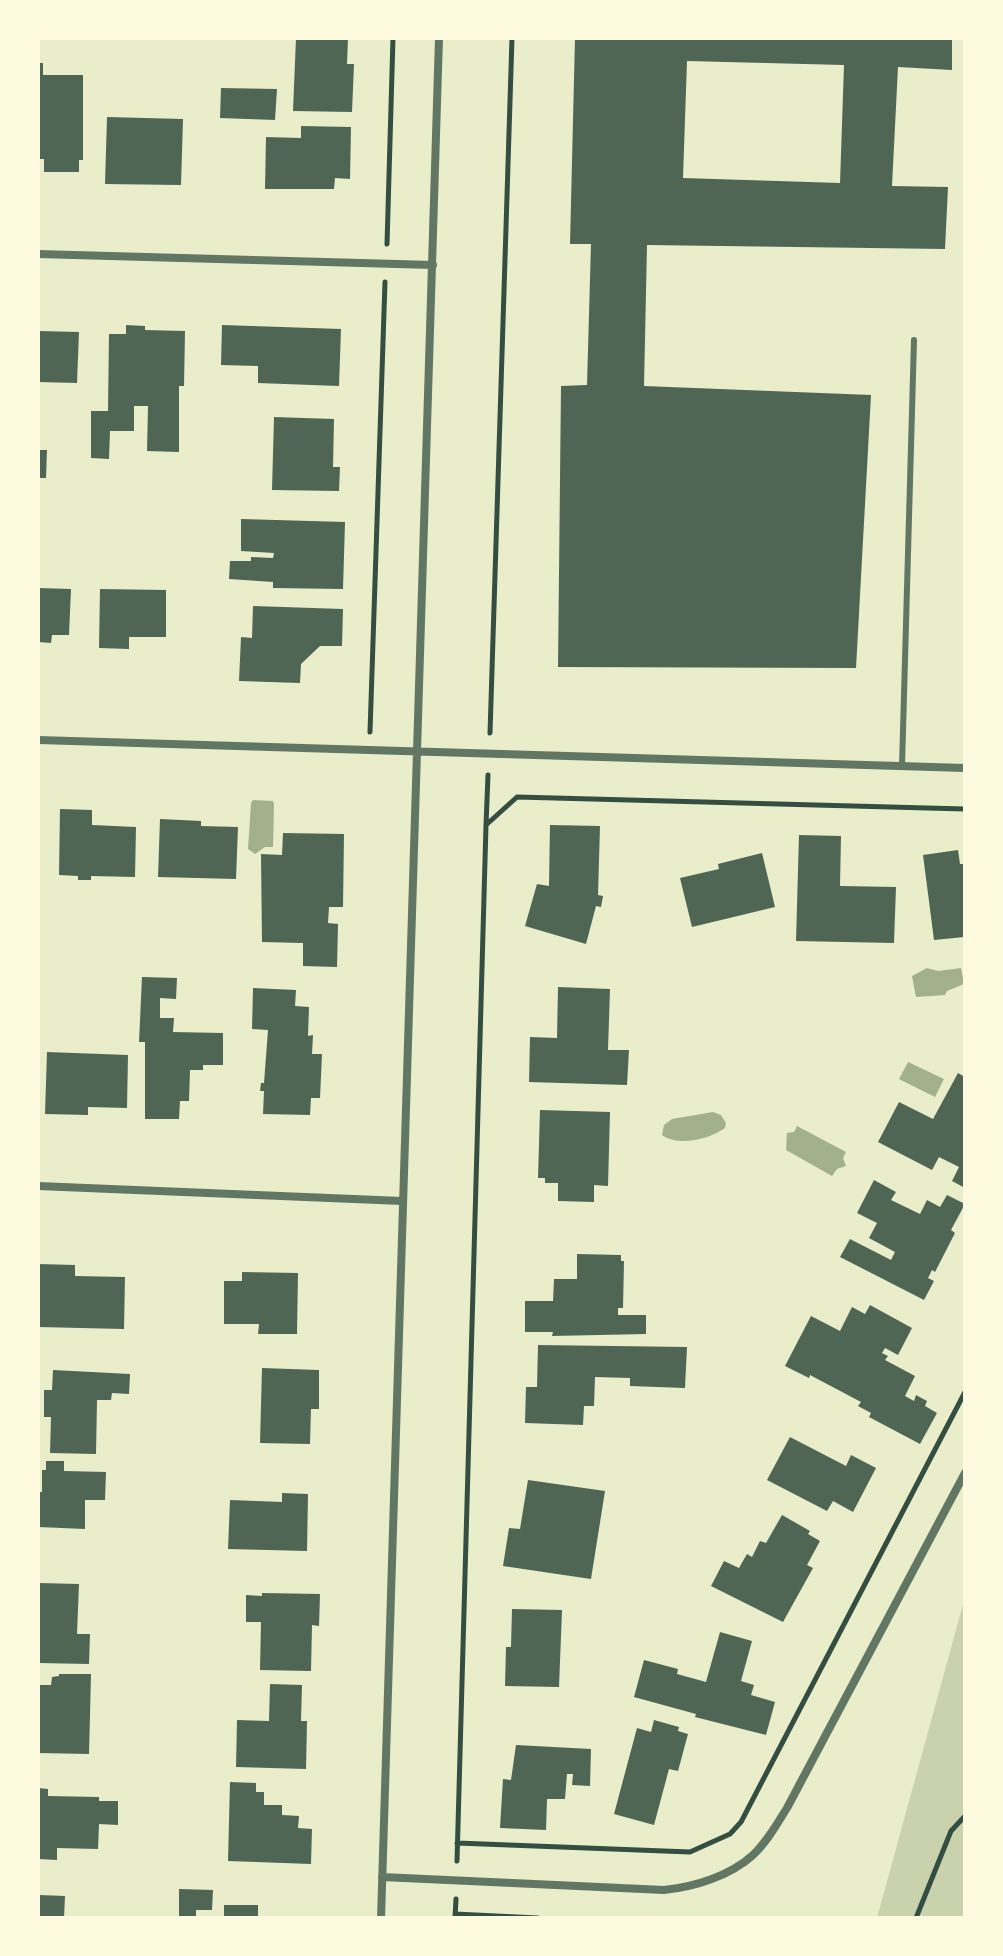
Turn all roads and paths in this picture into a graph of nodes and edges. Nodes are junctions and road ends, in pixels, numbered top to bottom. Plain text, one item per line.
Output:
1 (393, 38) edge
2 (439, 38) edge
3 (512, 38) edge
4 (38, 254) edge
5 (386, 264) junction
6 (433, 265) junction
7 (914, 340) dead end
8 (38, 740) edge
9 (370, 749) junction
10 (417, 750) junction
11 (489, 753) junction
12 (902, 766) junction
13 (965, 768) edge
14 (965, 809) edge
15 (486, 825) junction
16 (38, 1186) edge
17 (402, 1201) junction
18 (965, 1392) edge
19 (965, 1473) edge
20 (965, 1816) edge
21 (457, 1843) junction
22 (382, 1877) junction
23 (456, 1880) junction
24 (455, 1916) edge
25 (482, 1917) edge
26 (381, 1918) edge
27 (538, 1918) edge
28 (916, 1918) edge

1 - 5 path
2 - 6 street
3 - 11 path
4 - 5 street
5 - 6 street
5 - 9 path
6 - 10 street
7 - 12 lane
8 - 9 street
9 - 10 street
10 - 11 street
10 - 17 street
11 - 12 street
11 - 15 path
12 - 13 street
14 - 15 path
15 - 21 path
16 - 17 street
17 - 22 street
18 - 21 path
19 - 23 street
20 - 28 path
21 - 23 path
22 - 23 street
22 - 26 street
23 - 24 path
24 - 25 path
25 - 27 path

